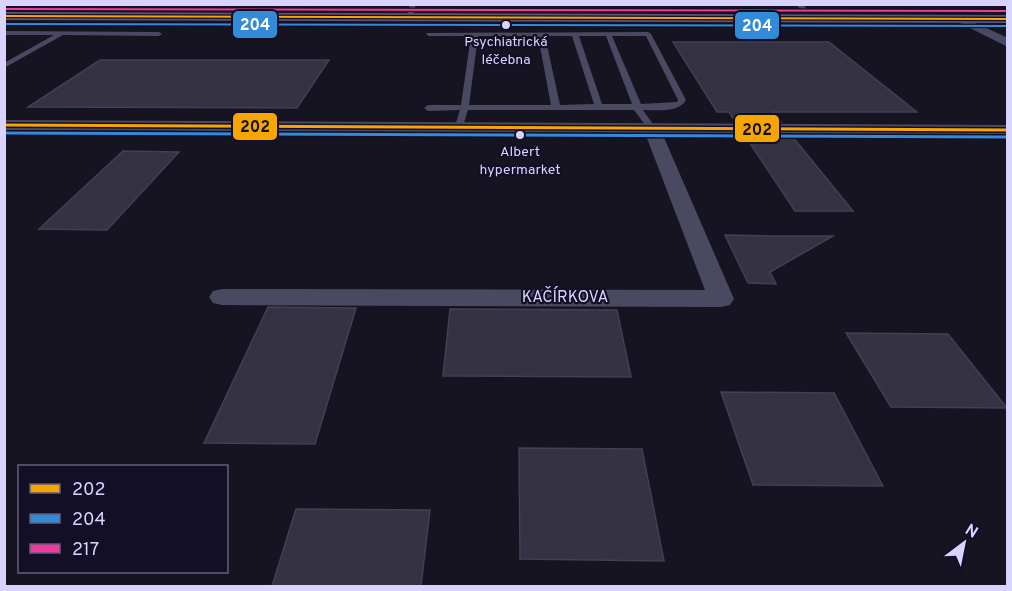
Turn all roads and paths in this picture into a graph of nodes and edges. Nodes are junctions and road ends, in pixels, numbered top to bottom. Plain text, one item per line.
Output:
1 (798, 4) edge
2 (804, 9) dead end
3 (411, 11) edge
4 (4, 16) edge
5 (960, 18) junction
6 (1008, 19) edge
7 (4, 33) edge
8 (63, 33) junction
9 (159, 34) dead end
10 (428, 34) dead end
11 (475, 34) junction
12 (541, 34) junction
13 (575, 34) junction
14 (608, 34) junction
15 (1005, 40) edge
16 (4, 66) edge
17 (599, 106) junction
18 (464, 107) junction
19 (556, 107) junction
20 (428, 108) dead end
21 (644, 117) junction
22 (4, 125) edge
23 (459, 126) junction
24 (1008, 130) edge
25 (222, 297) dead end

1 - 2 lane
3 - 4 main road
3 - 5 main road
5 - 6 main road
5 - 15 street
7 - 8 lane
8 - 9 lane
8 - 16 lane
10 - 11 lane
11 - 12 lane
11 - 18 lane
12 - 13 lane
12 - 19 lane
13 - 14 lane
13 - 17 lane
14 - 21 lane
14 - 21 lane
17 - 19 lane
17 - 21 lane
18 - 19 lane
18 - 20 lane
18 - 23 lane
21 - 23 street
21 - 24 street
21 - 25 street, KAČÍRKOVA
22 - 23 street

